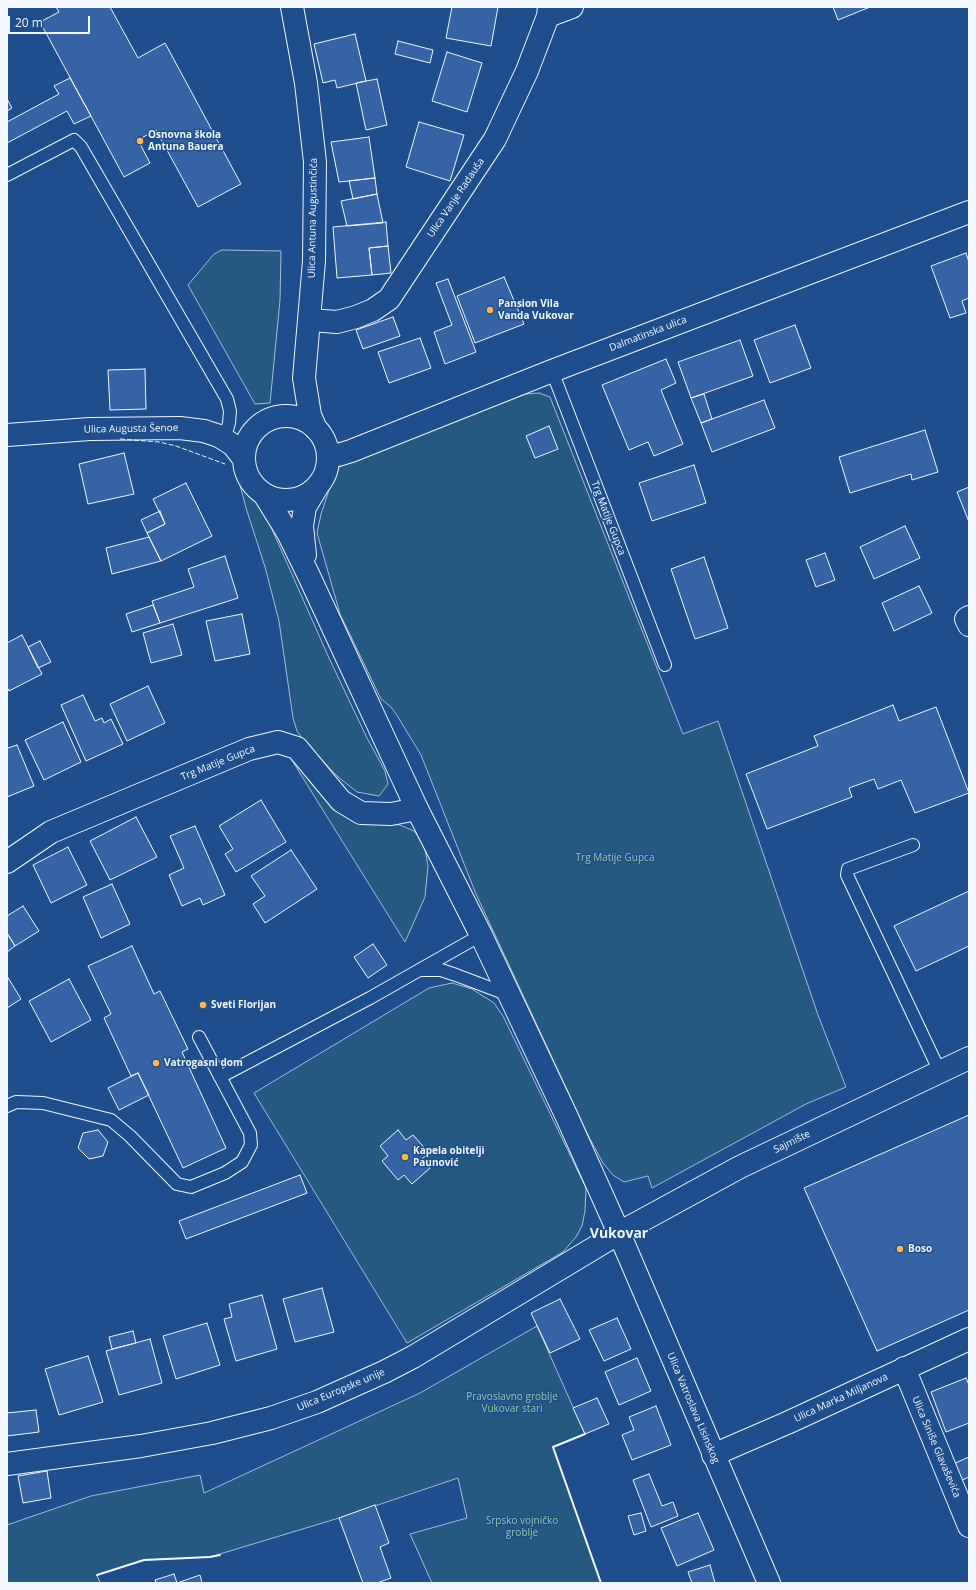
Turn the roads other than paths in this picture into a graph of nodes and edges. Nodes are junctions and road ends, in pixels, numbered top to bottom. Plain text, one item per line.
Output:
1 (292, 7) edge
2 (572, 7) edge
3 (548, 11) edge
4 (7, 175) edge
5 (969, 212) edge
6 (310, 320) junction
7 (552, 371) junction
8 (316, 429) junction
9 (7, 435) edge
10 (224, 440) junction
11 (328, 454) junction
12 (244, 459) junction
13 (317, 487) junction
14 (264, 494) junction
15 (309, 576) junction
16 (969, 617) edge
17 (969, 625) edge
18 (665, 665) dead end
19 (417, 809) junction
20 (913, 845) dead end
21 (7, 862) edge
22 (481, 935) junction
23 (421, 970) junction
24 (509, 996) junction
25 (199, 1037) dead end
26 (969, 1058) edge
27 (940, 1072) junction
28 (220, 1077) junction
29 (7, 1106) edge
30 (619, 1233) junction
31 (969, 1340) edge
32 (904, 1368) junction
33 (713, 1455) junction
34 (7, 1464) edge
35 (969, 1526) edge
36 (769, 1583) edge

1 - 6 main road, Ulica Antuna Augustinčića
2 - 3 main road, Ulica Vanje Radauša
3 - 6 main road, Ulica Vanje Radauša
4 - 10 lane
5 - 7 main road, Dalmatinska ulica
6 - 8 main road, Ulica Antuna Augustinčića
7 - 11 main road, Dalmatinska ulica
7 - 18 lane, Trg Matije Gupca
8 - 11 main road
8 - 12 main road
9 - 10 main road, Ulica Augusta Šenoe
10 - 12 main road, Ulica Augusta Šenoe
11 - 13 main road
12 - 14 main road
13 - 14 main road
13 - 15 main road
14 - 15 main road
15 - 19 main road
16 - 17 main road
19 - 21 main road, Trg Matije Gupca
19 - 22 main road
20 - 27 lane
22 - 23 lane
22 - 24 main road
23 - 24 lane
23 - 28 lane
24 - 30 main road
25 - 28 lane
26 - 27 main road, Sajmište
27 - 30 main road, Sajmište
28 - 29 lane
30 - 33 main road, Ulica Vatroslava Lisinskog
30 - 34 main road, Ulica Europske unije
31 - 32 main road, Ulica Marka Miljanova
32 - 33 main road, Ulica Marka Miljanova
32 - 35 main road, Ulica Siniše Glavaševića
33 - 36 main road, Ulica Vatroslava Lisinskog

